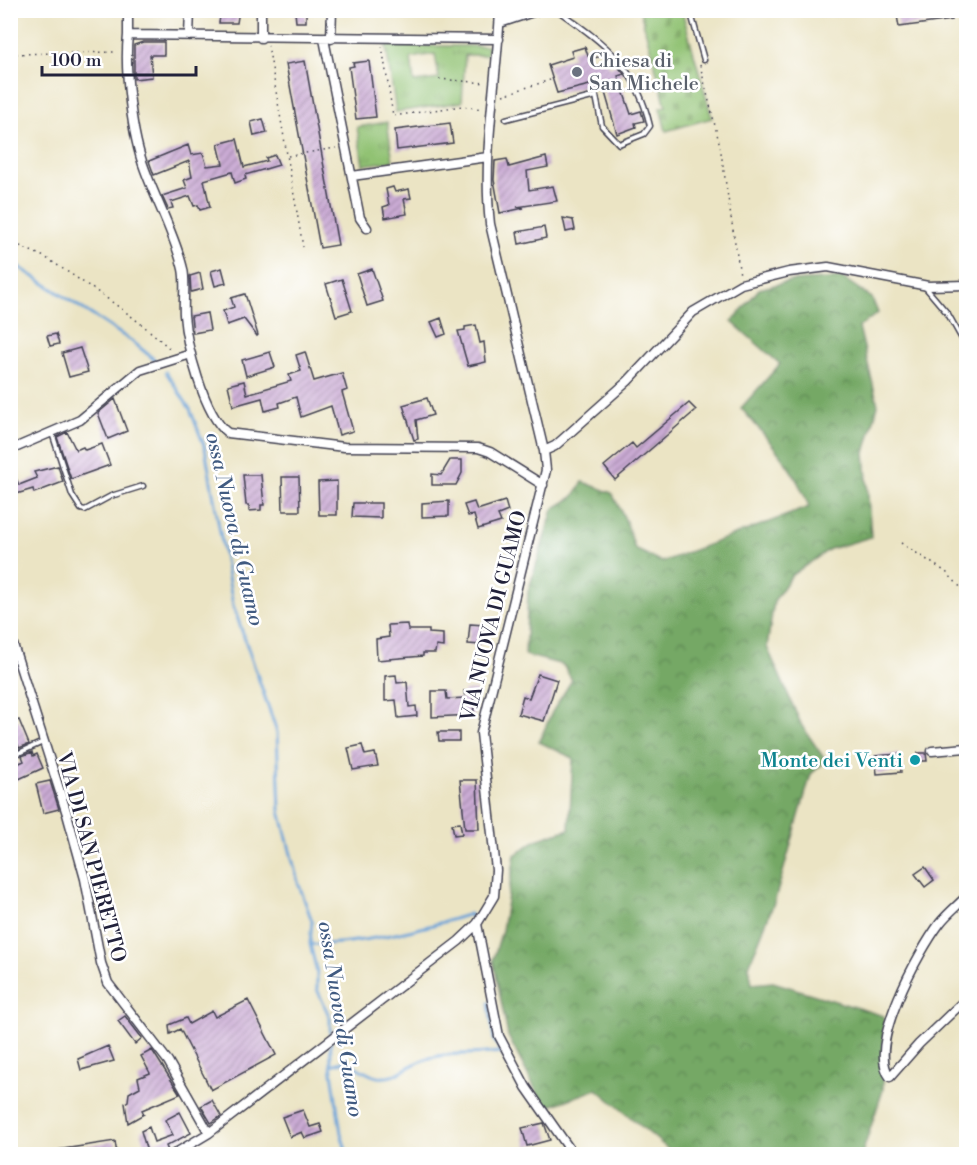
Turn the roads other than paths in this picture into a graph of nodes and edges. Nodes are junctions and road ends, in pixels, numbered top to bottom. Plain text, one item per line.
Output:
1 (128, 10) edge
2 (190, 10) edge
3 (261, 10) edge
4 (332, 10) edge
5 (500, 10) edge
6 (538, 10) edge
7 (557, 10) edge
8 (690, 10) edge
9 (500, 23) junction
10 (128, 35) junction
11 (189, 36) junction
12 (264, 38) junction
13 (328, 39) junction
14 (499, 39) junction
15 (705, 60) road end
16 (506, 119) dead end
17 (488, 157) junction
18 (352, 176) junction
19 (367, 228) dead end
20 (924, 285) junction
21 (966, 285) edge
22 (966, 346) edge
23 (192, 354) junction
24 (52, 432) junction
25 (10, 450) edge
26 (544, 451) junction
27 (543, 485) junction
28 (143, 486) dead end
29 (10, 635) edge
30 (14, 659) edge
31 (44, 742) junction
32 (966, 748) edge
33 (932, 751) dead end
34 (10, 757) edge
35 (966, 897) edge
36 (477, 924) junction
37 (966, 999) edge
38 (209, 1133) junction
39 (174, 1155) edge
40 (573, 1155) edge

1 - 10 street
2 - 11 street
3 - 12 street
4 - 13 street
5 - 9 street, VIA NUOVA DI GUAMO
6 - 9 street
7 - 16 lane
8 - 15 lane
9 - 14 street, VIA NUOVA DI GUAMO
10 - 11 street
10 - 23 street
11 - 12 street
12 - 13 street
13 - 14 street
13 - 18 street
14 - 17 street, VIA NUOVA DI GUAMO
17 - 18 street
17 - 26 street, VIA NUOVA DI GUAMO
18 - 19 street
20 - 21 street
20 - 22 lane
20 - 26 street
23 - 24 street
23 - 27 street
24 - 25 street
24 - 28 lane
26 - 27 street, VIA NUOVA DI GUAMO
27 - 36 street, VIA NUOVA DI GUAMO
29 - 30 street, VIA DI SAN PIERETTO
30 - 31 street, VIA DI SAN PIERETTO
31 - 34 lane
31 - 38 street, VIA DI SAN PIERETTO
32 - 33 street
35 - 37 street
36 - 38 street, VIA NUOVA DI GUAMO
36 - 40 street
38 - 39 street, VIA NUOVA DI GUAMO

